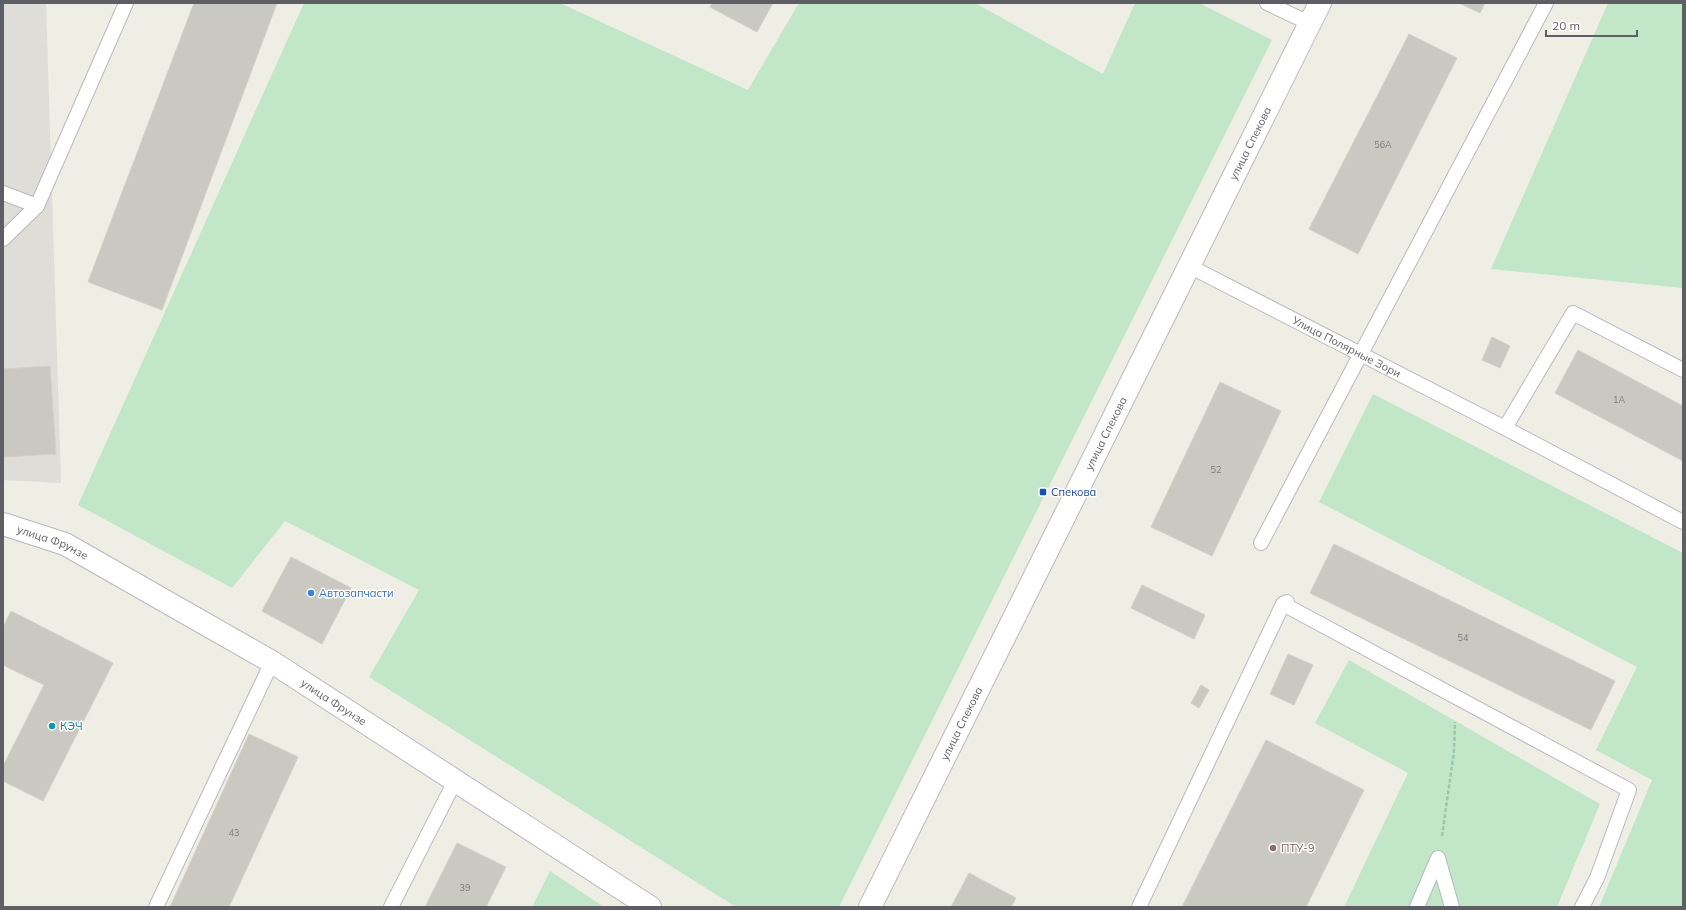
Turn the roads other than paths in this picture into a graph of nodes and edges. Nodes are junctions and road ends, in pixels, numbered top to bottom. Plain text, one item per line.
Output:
1 (126, 3) edge
2 (1267, 3) edge
3 (1320, 3) edge
4 (1546, 3) edge
5 (1310, 24) junction
6 (3, 193) edge
7 (37, 206) junction
8 (3, 239) edge
9 (1189, 266) junction
10 (1360, 353) junction
11 (1683, 370) edge
12 (1505, 428) junction
13 (1683, 522) edge
14 (3, 524) edge
15 (1261, 543) dead end
16 (272, 662) junction
17 (455, 781) junction
18 (156, 907) edge
19 (391, 907) edge
20 (650, 907) edge
21 (870, 907) edge
22 (1139, 907) edge
23 (1417, 907) edge
24 (1452, 907) edge
25 (1582, 907) edge

1 - 7 lane
2 - 5 lane
3 - 5 main road, улица Спекова
4 - 10 lane
5 - 9 main road, улица Спекова
6 - 7 lane
7 - 8 lane
9 - 10 lane, Улица Полярные Зори
9 - 21 main road, улица Спекова
10 - 12 lane, Улица Полярные Зори
10 - 15 lane
11 - 12 lane
12 - 13 lane, Улица Полярные Зори
14 - 16 main road, улица Фрунзе
16 - 17 main road, улица Фрунзе
16 - 18 lane
17 - 19 lane
17 - 20 main road, улица Фрунзе
22 - 25 lane
23 - 24 lane

